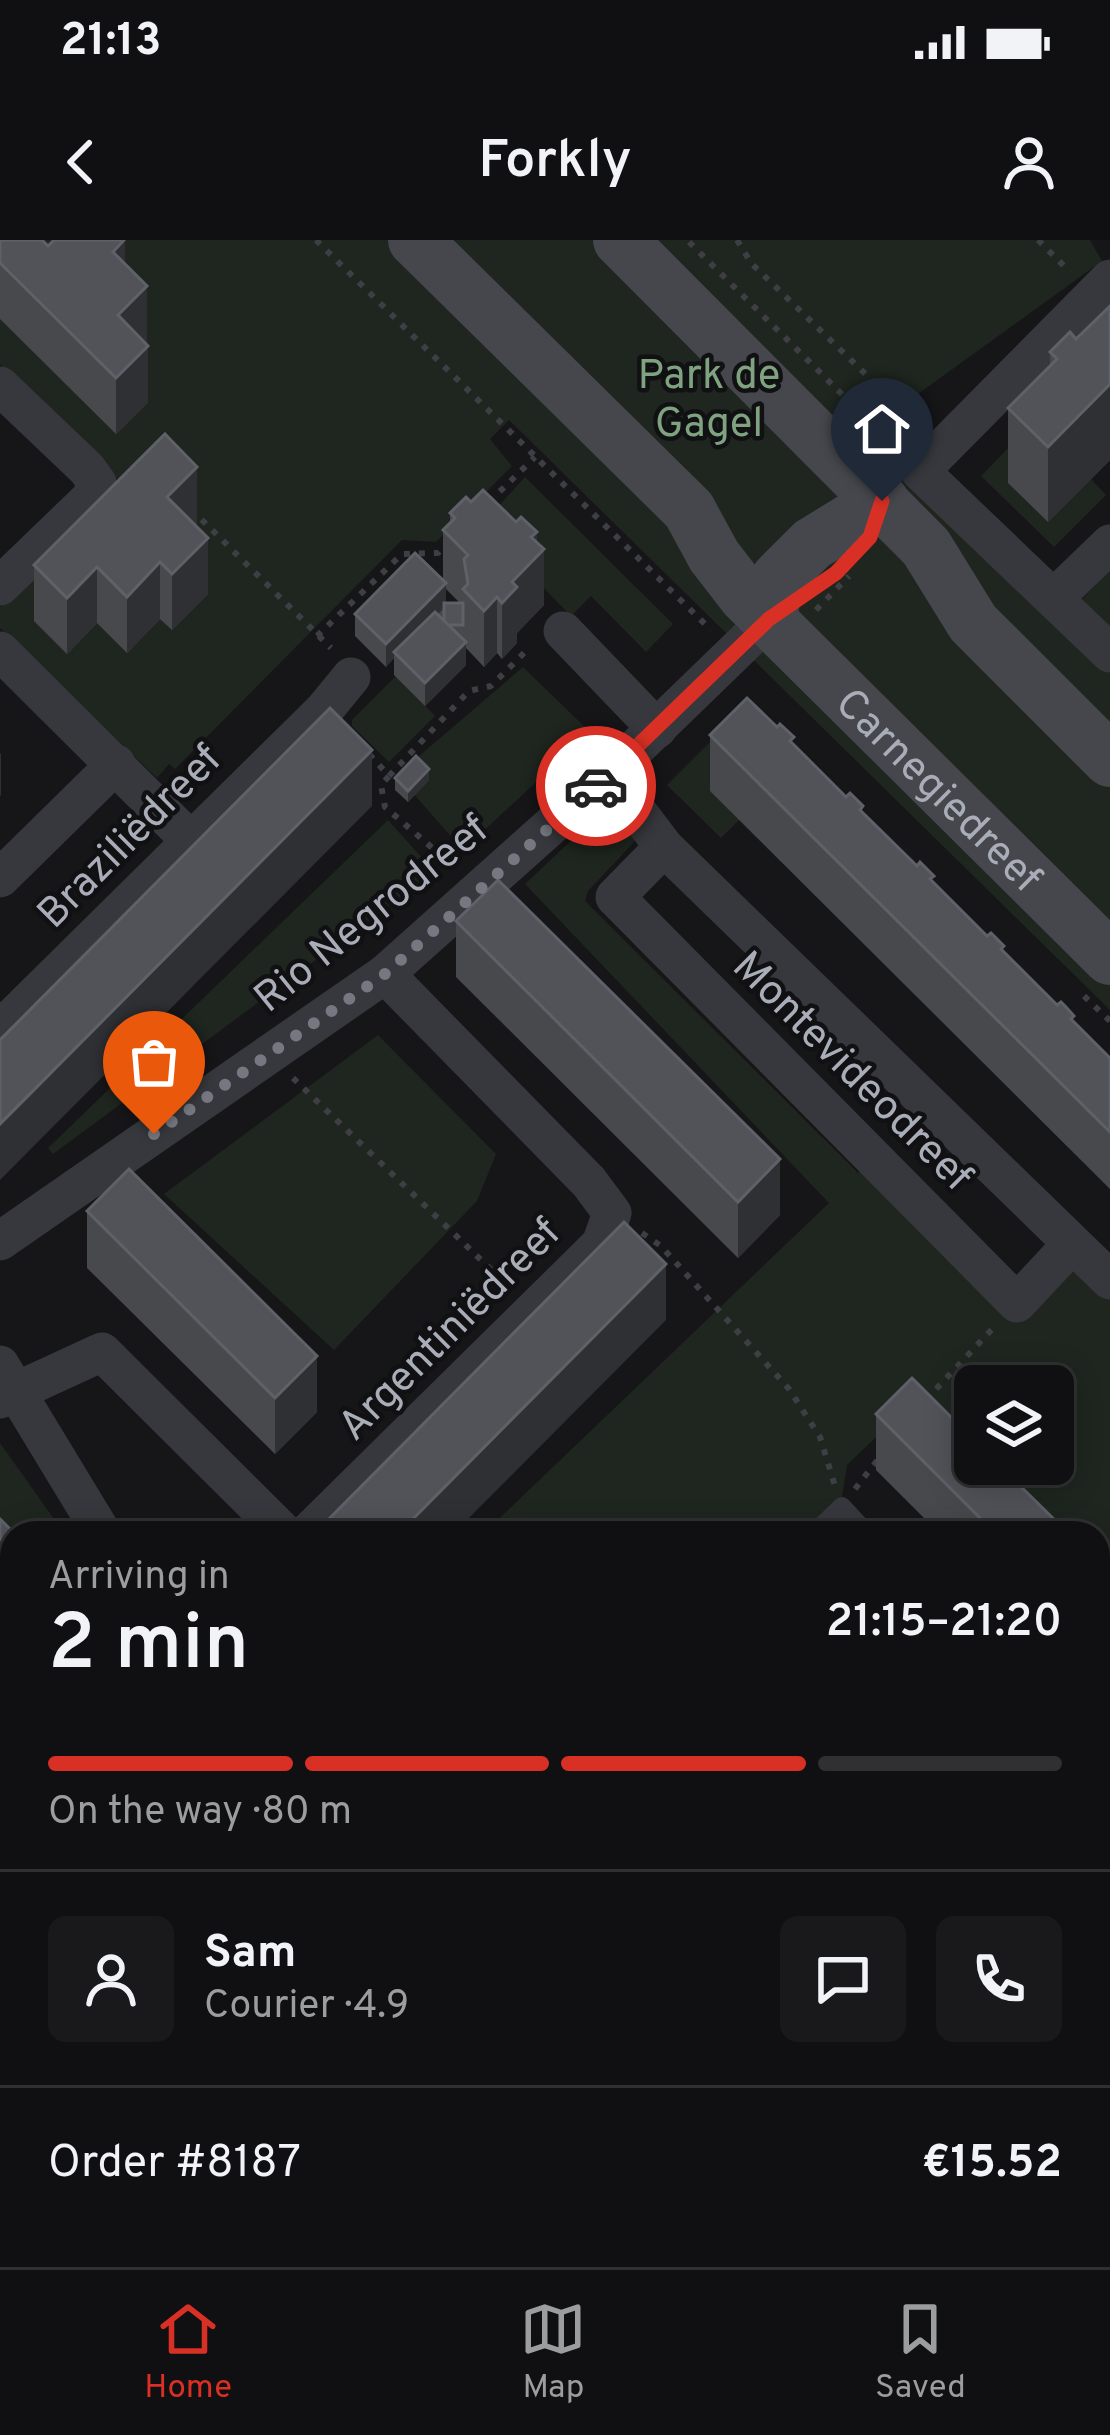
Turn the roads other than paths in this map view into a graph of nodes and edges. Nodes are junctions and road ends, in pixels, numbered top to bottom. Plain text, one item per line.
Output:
1 (415, 240) edge
2 (620, 240) edge
3 (1110, 279) edge
4 (0, 386) edge
5 (916, 473) junction
6 (1110, 544) edge
7 (0, 586) edge
8 (1054, 598) junction
9 (778, 628) junction
10 (563, 631) road end
11 (0, 651) edge
12 (1110, 653) edge
13 (351, 677) road end
14 (657, 729) junction
15 (1110, 760) edge
16 (116, 764) junction
17 (609, 774) junction
18 (190, 840) junction
19 (664, 847) junction
20 (0, 878) edge
21 (1110, 958) edge
22 (385, 974) junction
23 (0, 1030) edge
24 (0, 1241) edge
25 (1072, 1244) junction
26 (1110, 1280) edge
27 (5, 1384) edge
28 (94, 1521) edge
29 (272, 1521) edge
30 (320, 1521) edge
31 (826, 1521) edge
32 (856, 1521) edge

1 - 9 street, Carnegiedreef
2 - 5 street
3 - 5 street
4 - 7 street
5 - 8 street
5 - 9 street
5 - 15 street
6 - 8 street
8 - 12 street
9 - 14 street, Rio Negrodreef
9 - 21 street, Carnegiedreef
10 - 14 street
11 - 16 street
13 - 18 street, Braziliëdreef
14 - 17 street, Rio Negrodreef
16 - 18 street
16 - 20 street
17 - 19 street, Montevideodreef
17 - 22 street, Rio Negrodreef
18 - 23 street, Braziliëdreef
19 - 25 street, Montevideodreef
19 - 25 street, Montevideodreef
22 - 24 street, Rio Negrodreef
22 - 30 street, Argentiniëdreef
25 - 26 street, Montevideodreef
27 - 28 street
27 - 29 street
31 - 32 lane

